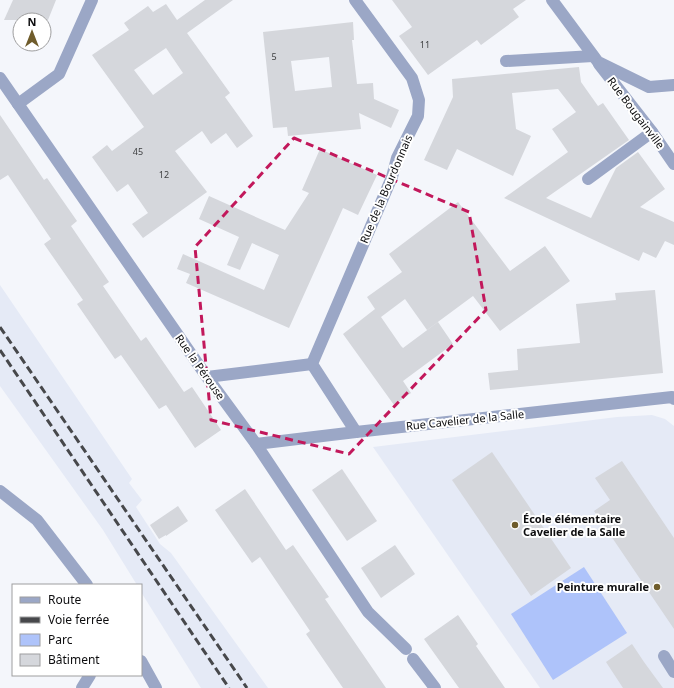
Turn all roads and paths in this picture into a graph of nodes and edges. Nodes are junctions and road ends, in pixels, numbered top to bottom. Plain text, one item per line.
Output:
1 (92, 0) edge
2 (355, 0) edge
3 (552, 0) edge
4 (595, 59) junction
5 (506, 61) dead end
6 (0, 78) edge
7 (674, 85) edge
8 (18, 104) junction
9 (652, 132) junction
10 (674, 164) edge
11 (588, 179) dead end
12 (312, 364) junction
13 (207, 377) junction
14 (673, 396) edge
15 (356, 432) junction
16 (256, 444) junction
17 (0, 491) edge
18 (86, 584) edge
19 (664, 656) dead end
20 (142, 663) edge
21 (674, 672) edge
22 (89, 676) edge
23 (82, 688) edge
24 (156, 688) edge
25 (435, 688) edge

1 - 8 street
2 - 12 street, Rue de la Bourdonnais
3 - 4 street, Rue Bougainville
4 - 5 street
4 - 7 street
4 - 9 street, Rue Bougainville
6 - 8 street, Rue la Pérouse
8 - 13 street, Rue la Pérouse
9 - 10 street, Rue Bougainville
9 - 11 street
12 - 13 street
12 - 15 street
13 - 16 street, Rue la Pérouse
14 - 15 street, Rue Cavelier de la Salle
15 - 16 street, Rue Cavelier de la Salle
16 - 25 street, Rue la Pérouse
17 - 18 street
19 - 21 street
20 - 24 street
22 - 23 street

